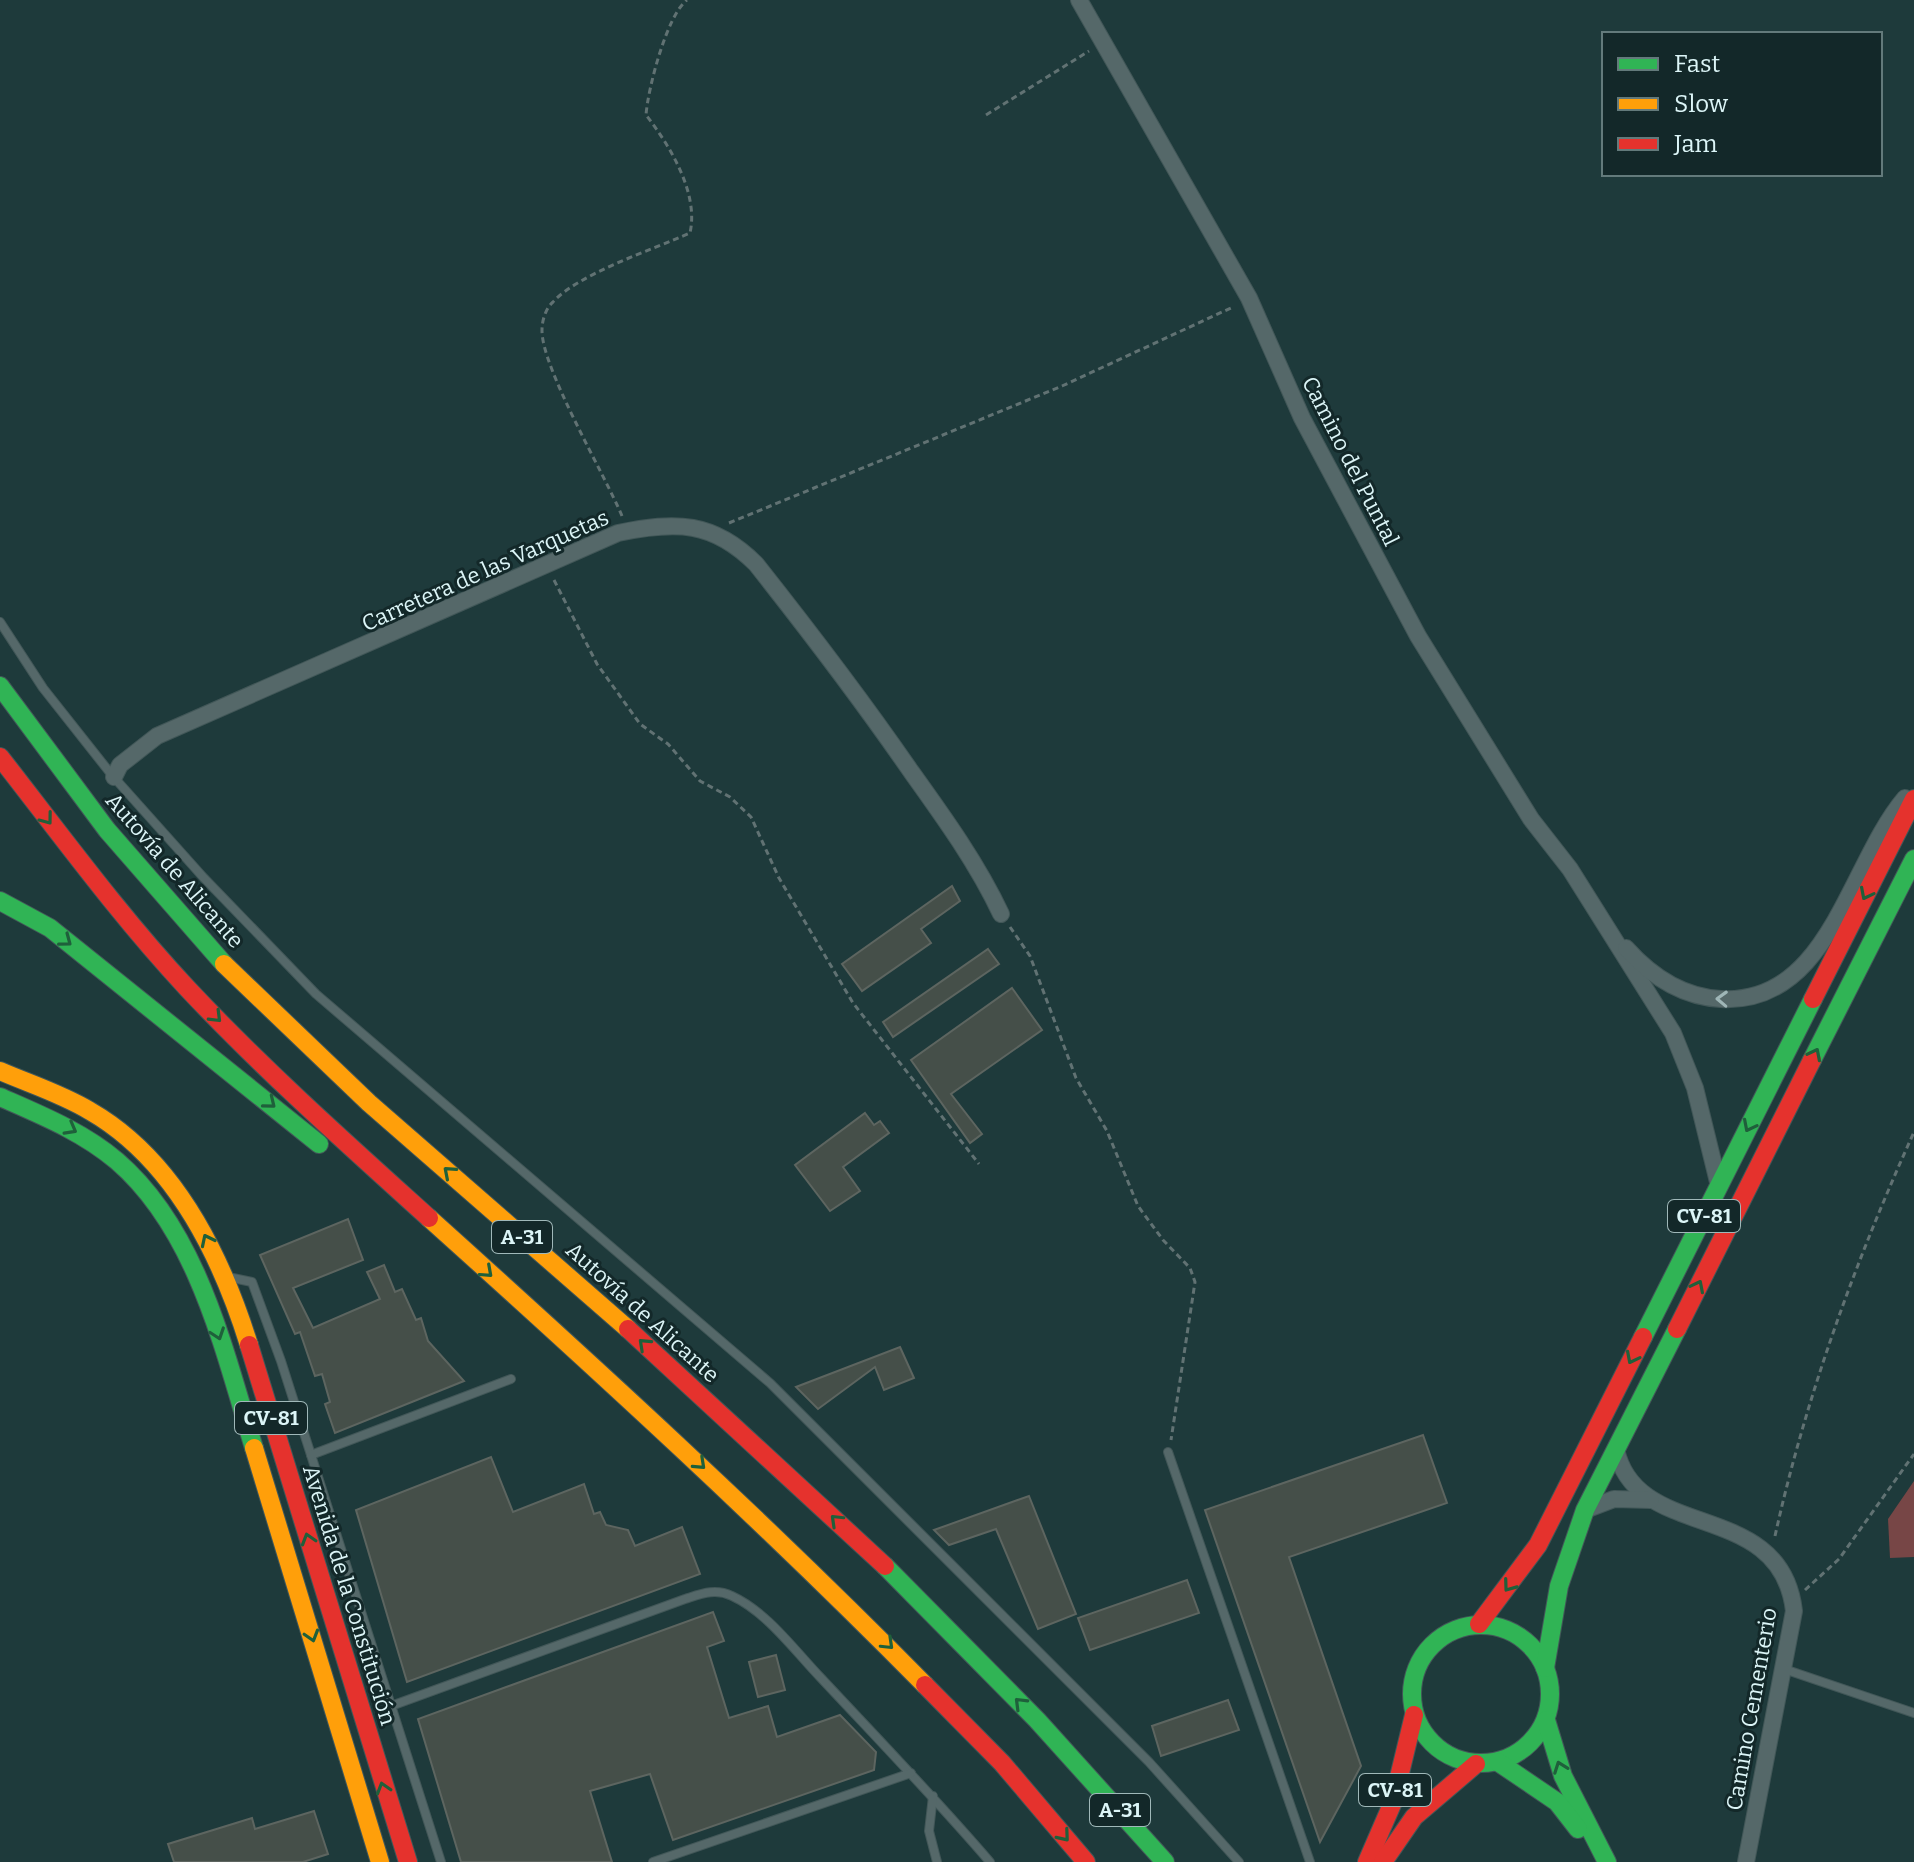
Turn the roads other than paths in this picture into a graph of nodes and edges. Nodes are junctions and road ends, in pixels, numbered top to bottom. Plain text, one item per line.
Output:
1 (1079, 0) edge
2 (0, 622) edge
3 (0, 686) edge
4 (0, 757) edge
5 (114, 777) junction
6 (1914, 788) edge
7 (1914, 799) edge
8 (1914, 859) edge
9 (0, 901) edge
10 (1001, 914) road end
11 (1607, 928) junction
12 (0, 1071) edge
13 (0, 1097) edge
14 (1719, 1186) junction
15 (408, 1201) junction
16 (223, 1276) junction
17 (511, 1379) dead end
18 (1616, 1449) junction
19 (1168, 1452) road end
20 (311, 1455) junction
21 (1653, 1501) junction
22 (1585, 1510) junction
23 (1479, 1624) junction
24 (1545, 1668) junction
25 (1783, 1669) junction
26 (391, 1706) junction
27 (1914, 1713) edge
28 (1414, 1715) junction
29 (1546, 1720) junction
30 (1498, 1762) junction
31 (1476, 1764) junction
32 (911, 1773) junction
33 (933, 1796) junction
34 (380, 1862) edge
35 (408, 1862) edge
36 (441, 1862) edge
37 (653, 1862) edge
38 (937, 1862) edge
39 (990, 1862) edge
40 (1086, 1862) edge
41 (1165, 1862) edge
42 (1239, 1862) edge
43 (1310, 1862) edge
44 (1367, 1862) edge
45 (1383, 1862) edge
46 (1606, 1862) edge
47 (1746, 1862) edge

1 - 11 street, Camino del Puntal
2 - 5 lane
41 -> 3 main road, Autovía de Alicante / A-31
4 -> 15 main road, A-31
5 - 10 street, Carretera de las Varquetas
5 - 42 lane
6 -> 11 street, Camino del Puntal
7 -> 14 main road, CV-81
18 -> 8 main road, CV-81
9 -> 15 main road
11 - 14 street, Camino del Puntal
16 -> 12 main road, Avenida de la Constitución / CV-81
13 -> 34 main road, CV-81
14 -> 23 main road, CV-81
15 -> 40 main road, A-31
16 - 20 lane
35 -> 16 main road, Avenida de la Constitución / CV-81
17 - 20 lane
18 - 21 street, Camino Cementerio
18 - 22 main road, CV-81
19 - 43 lane
20 - 26 lane
21 - 22 street, Camino Cementerio
21 - 25 street, Camino Cementerio
22 - 24 main road, CV-81
23 - 24 main road
23 - 28 main road, CV-81
24 - 29 main road, CV-81
25 - 27 lane
25 - 47 street, Camino Cementerio
26 - 32 lane
26 - 36 lane
28 - 31 main road, CV-81
28 - 44 main road, CV-81
29 - 30 main road, CV-81
46 -> 29 main road
30 - 31 main road, CV-81
30 - 46 main road
31 - 45 main road, CV-81
32 - 33 lane
32 - 37 lane
33 - 38 lane
33 - 39 lane

